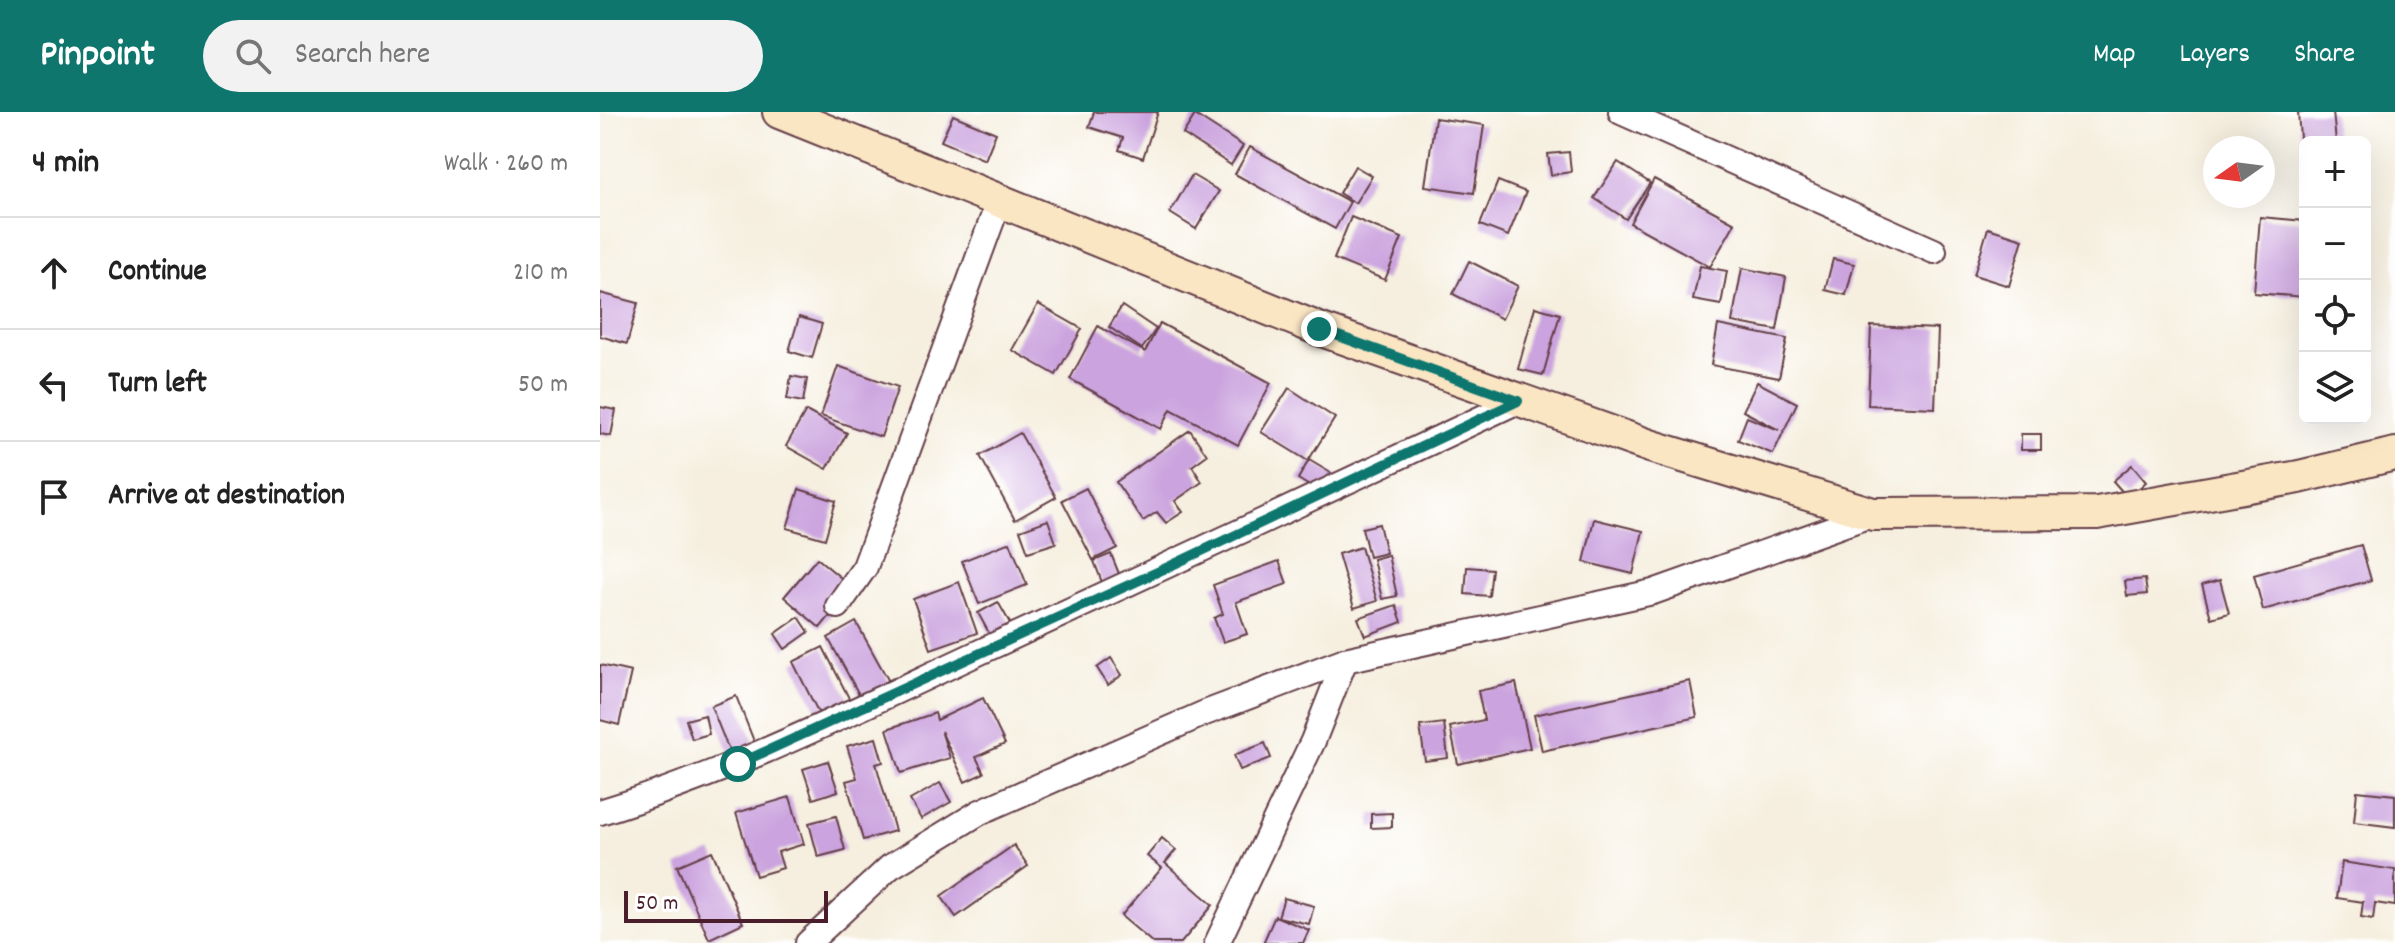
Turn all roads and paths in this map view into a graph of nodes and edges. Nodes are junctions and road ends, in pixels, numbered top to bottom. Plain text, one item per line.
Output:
1 (779, 112) edge
2 (1621, 112) edge
3 (999, 201) junction
4 (1934, 251) dead end
5 (1518, 401) junction
6 (2395, 454) edge
7 (1873, 514) junction
8 (838, 606) dead end
9 (1345, 660) junction
10 (600, 812) edge
11 (808, 943) edge
12 (1217, 943) edge

1 - 3 street
2 - 4 street
3 - 5 street
3 - 8 street
5 - 7 street
5 - 10 street
6 - 7 street
7 - 9 street
9 - 11 street
9 - 12 street

